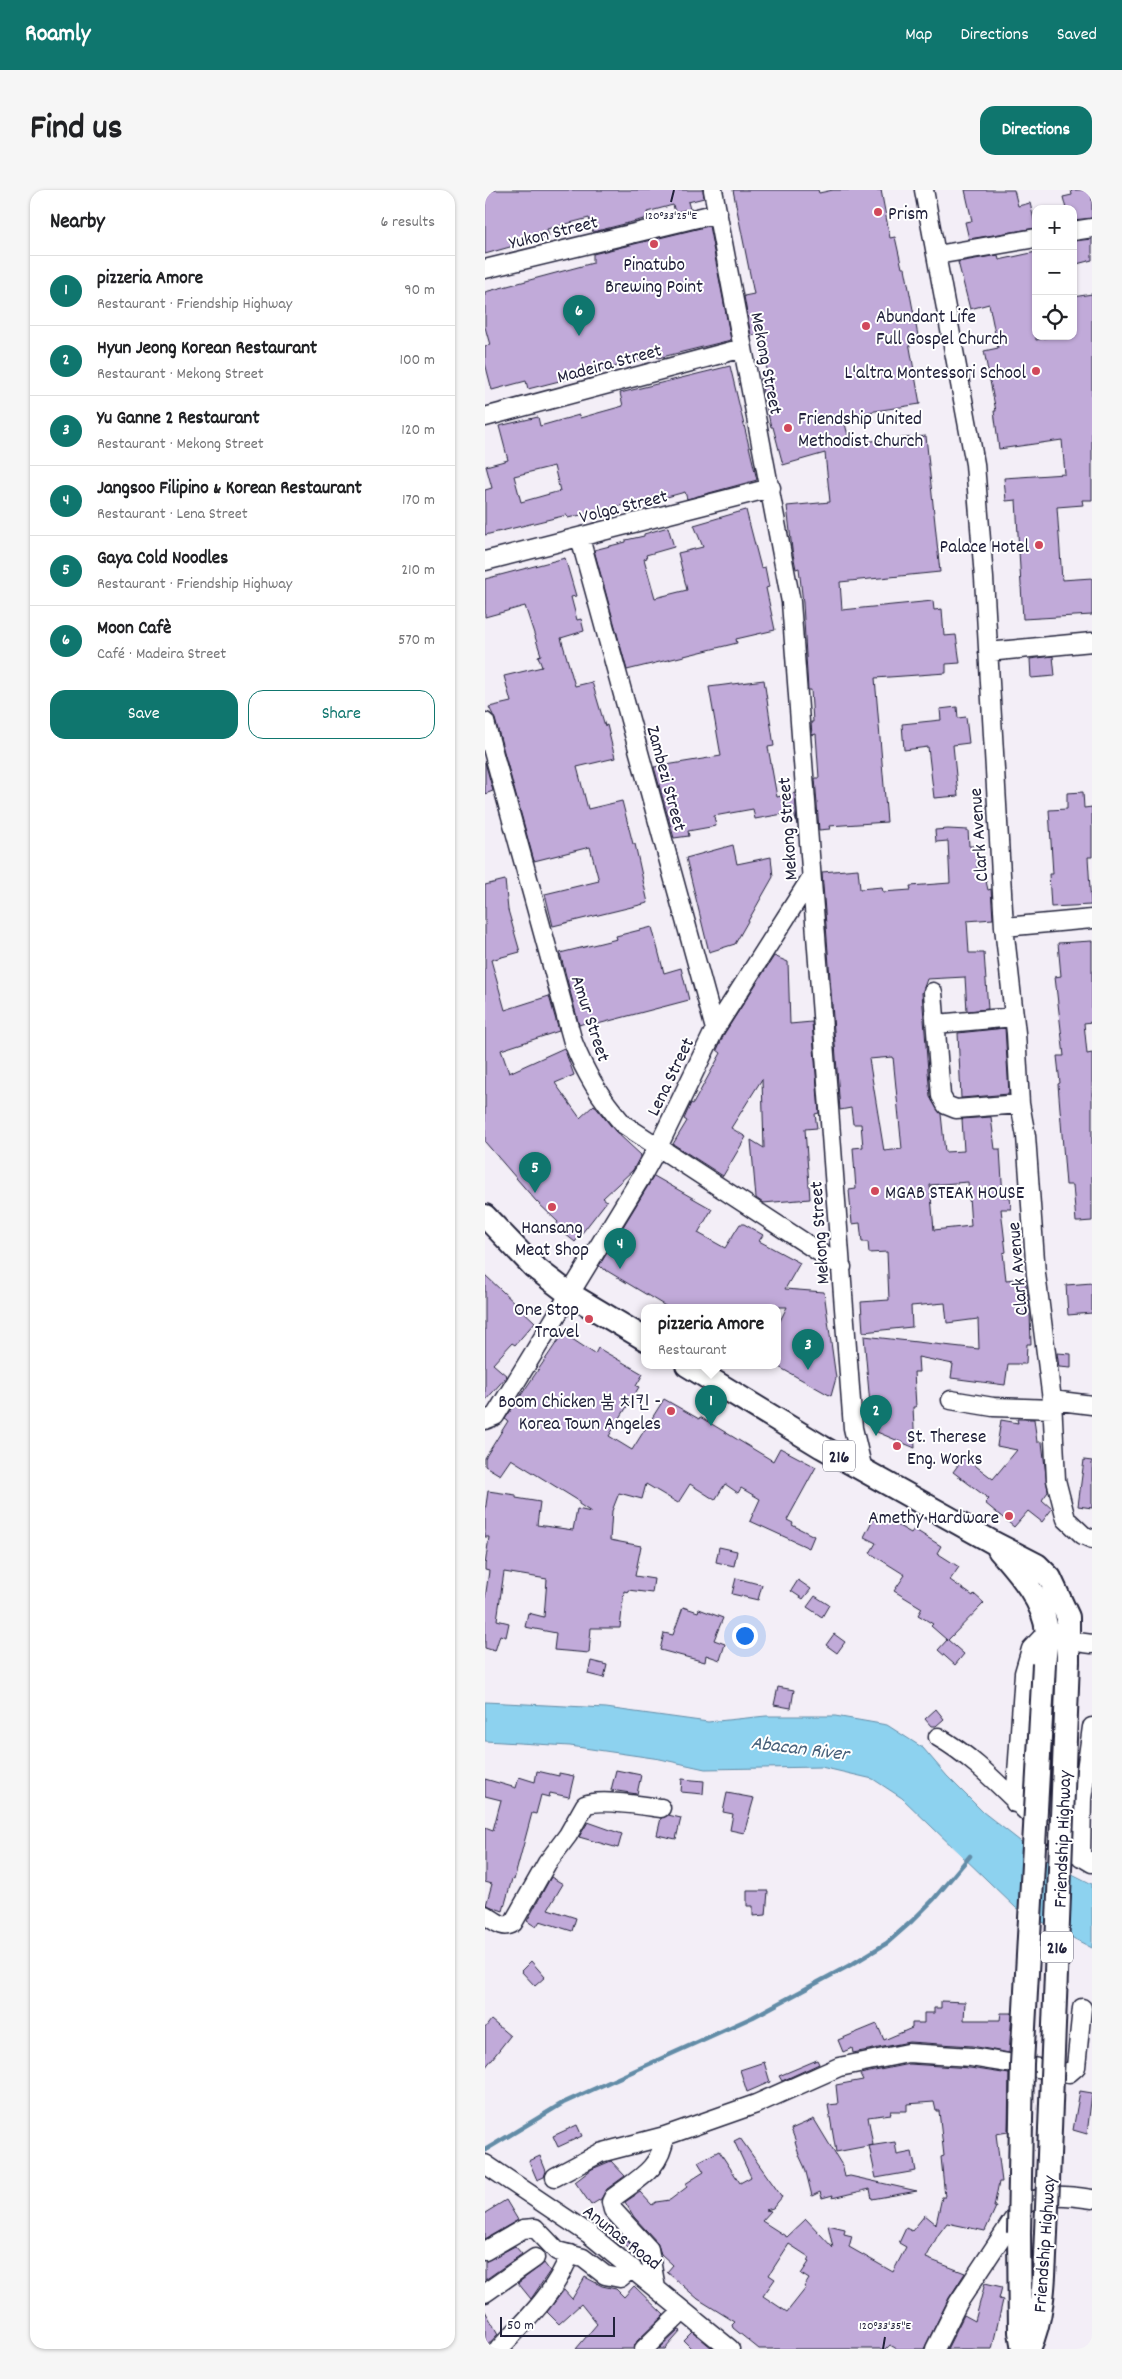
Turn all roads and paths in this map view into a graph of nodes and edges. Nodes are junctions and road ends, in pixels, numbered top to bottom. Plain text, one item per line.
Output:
1 (713, 190) edge
2 (924, 190) edge
3 (718, 213) junction
4 (1092, 228) edge
5 (1077, 230) edge
6 (1032, 239) edge
7 (937, 255) junction
8 (485, 269) edge
9 (743, 348) junction
10 (485, 417) edge
11 (771, 488) junction
12 (580, 538) junction
13 (485, 562) edge
14 (1092, 642) edge
15 (988, 652) junction
16 (485, 722) edge
17 (811, 878) junction
18 (1092, 919) edge
19 (1004, 927) junction
20 (933, 992) dead end
21 (1014, 1017) junction
22 (936, 1024) junction
23 (715, 1029) junction
24 (1020, 1104) junction
25 (659, 1148) junction
26 (485, 1216) edge
27 (842, 1267) junction
28 (569, 1294) junction
29 (641, 1337) edge
30 (694, 1369) edge
31 (951, 1400) dead end
32 (1052, 1405) junction
33 (1092, 1405) edge
34 (485, 1420) edge
35 (863, 1470) junction
36 (1092, 1539) edge
37 (994, 1544) junction
38 (1047, 1632) junction
39 (1092, 1644) edge
40 (1069, 1651) junction
41 (1092, 1727) edge
42 (938, 1737) dead end
43 (1089, 1768) edge
44 (1015, 1803) junction
45 (661, 1808) dead end
46 (1086, 1860) edge
47 (485, 1914) edge
48 (1082, 2008) dead end
49 (665, 2136) junction
50 (485, 2164) edge
51 (555, 2177) dead end
52 (1092, 2199) edge
53 (485, 2251) edge
54 (570, 2254) junction
55 (535, 2258) dead end
56 (632, 2268) junction
57 (656, 2288) junction
58 (485, 2293) edge
59 (683, 2310) junction
60 (499, 2349) edge
61 (644, 2349) edge
62 (730, 2349) edge
63 (935, 2349) edge
64 (1023, 2349) edge
65 (1029, 2349) edge

1 - 3 street, Mekong Street
2 - 7 street, Clark Avenue
3 - 8 street, Yukon Street
3 - 9 street, Mekong Street
4 - 5 street
6 - 7 street
7 - 15 street, Clark Avenue
9 - 10 street, Madeira Street
9 - 11 street, Mekong Street
11 - 12 street, Volga Street
11 - 17 street, Mekong Street
12 - 13 street, Volga Street
12 - 23 street, Zambezi Street
14 - 15 street
15 - 19 street, Clark Avenue
16 - 25 street, Amur Street
17 - 23 street, Lena Street
17 - 27 street, Mekong Street
18 - 19 street
19 - 21 street, Clark Avenue
20 - 22 street
21 - 22 street
21 - 24 street, Clark Avenue
22 - 24 street
23 - 25 street, Lena Street
24 - 32 street, Clark Avenue
25 - 27 street, Amur Street
25 - 28 street, Lena Street
26 - 28 main road
27 - 35 street, Mekong Street
28 - 29 main road
28 - 34 street, Lena Street
30 - 35 main road, Friendship Highway / 216
31 - 32 street
32 - 33 street
32 - 36 street, Clark Avenue
35 - 37 main road, Friendship Highway / 216
37 - 38 main road, Friendship Highway / 216
37 - 40 main road, Friendship Highway / 216
38 - 44 street
38 - 64 main road, Friendship Highway / 216, bridge
39 - 40 street
40 - 65 main road, Friendship Highway / 216, bridge
41 - 43 street
42 - 44 street
43 - 46 street
44 - 46 street
45 - 47 street
48 - 49 street
49 - 51 street
49 - 57 street
50 - 56 street, Anunas Road
52 - 63 street
53 - 54 street
54 - 56 street
54 - 60 street
55 - 58 street
56 - 57 street, Anunas Road
57 - 59 street, Anunas Road
59 - 61 street
59 - 62 street, Anunas Road

